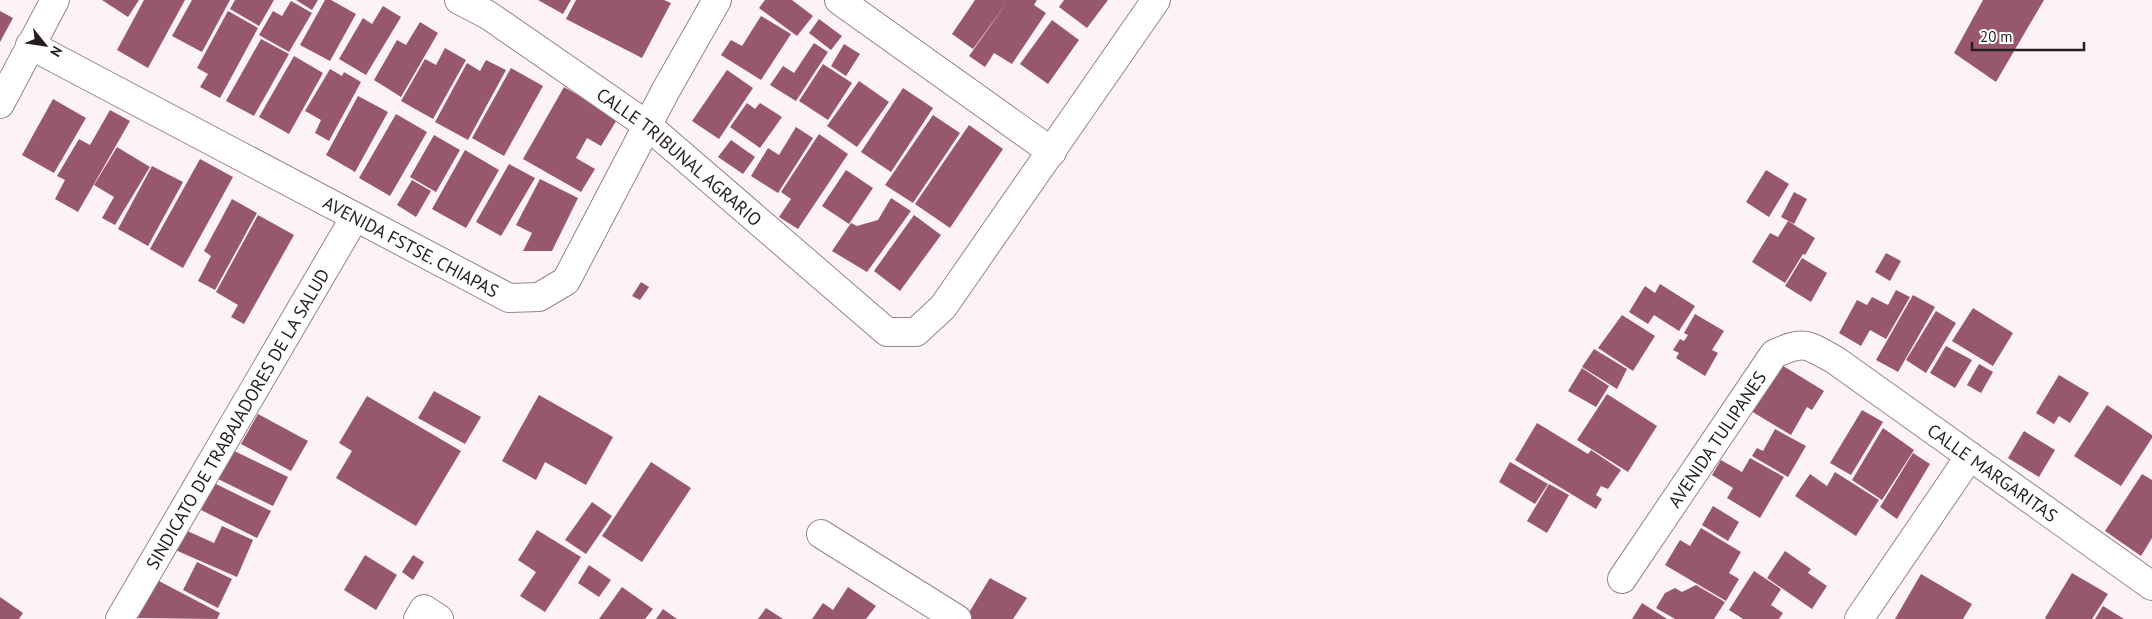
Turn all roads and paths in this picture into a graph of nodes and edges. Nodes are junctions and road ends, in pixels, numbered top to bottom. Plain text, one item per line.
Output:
1 (55, 0) edge
2 (459, 0) edge
3 (717, 0) edge
4 (839, 0) edge
5 (1156, 0) edge
6 (30, 45) junction
7 (0, 104) edge
8 (647, 125) junction
9 (1052, 152) junction
10 (354, 217) junction
11 (1835, 360) joint
12 (1970, 456) junction
13 (821, 534) dead end
14 (1622, 579) dead end
15 (2152, 586) edge
16 (120, 619) edge
17 (418, 619) edge
18 (439, 619) edge
19 (957, 619) edge
20 (1859, 619) edge

1 - 6 street
2 - 8 street, CALLE TRIBUNAL AGRARIO
3 - 8 street, AVENIDA FSTSE. CHIAPAS
4 - 9 street
5 - 9 street
6 - 7 street
6 - 10 street, AVENIDA FSTSE. CHIAPAS
8 - 9 street, CALLE TRIBUNAL AGRARIO
8 - 10 street, AVENIDA FSTSE. CHIAPAS
10 - 16 street, SINDICATO DE TRABAJADORES DE LA SALUD
11 - 12 street, CALLE MARGARITAS
11 - 14 street, AVENIDA TULIPANES
12 - 15 street, CALLE MARGARITAS
12 - 20 street
13 - 19 street
17 - 18 street

